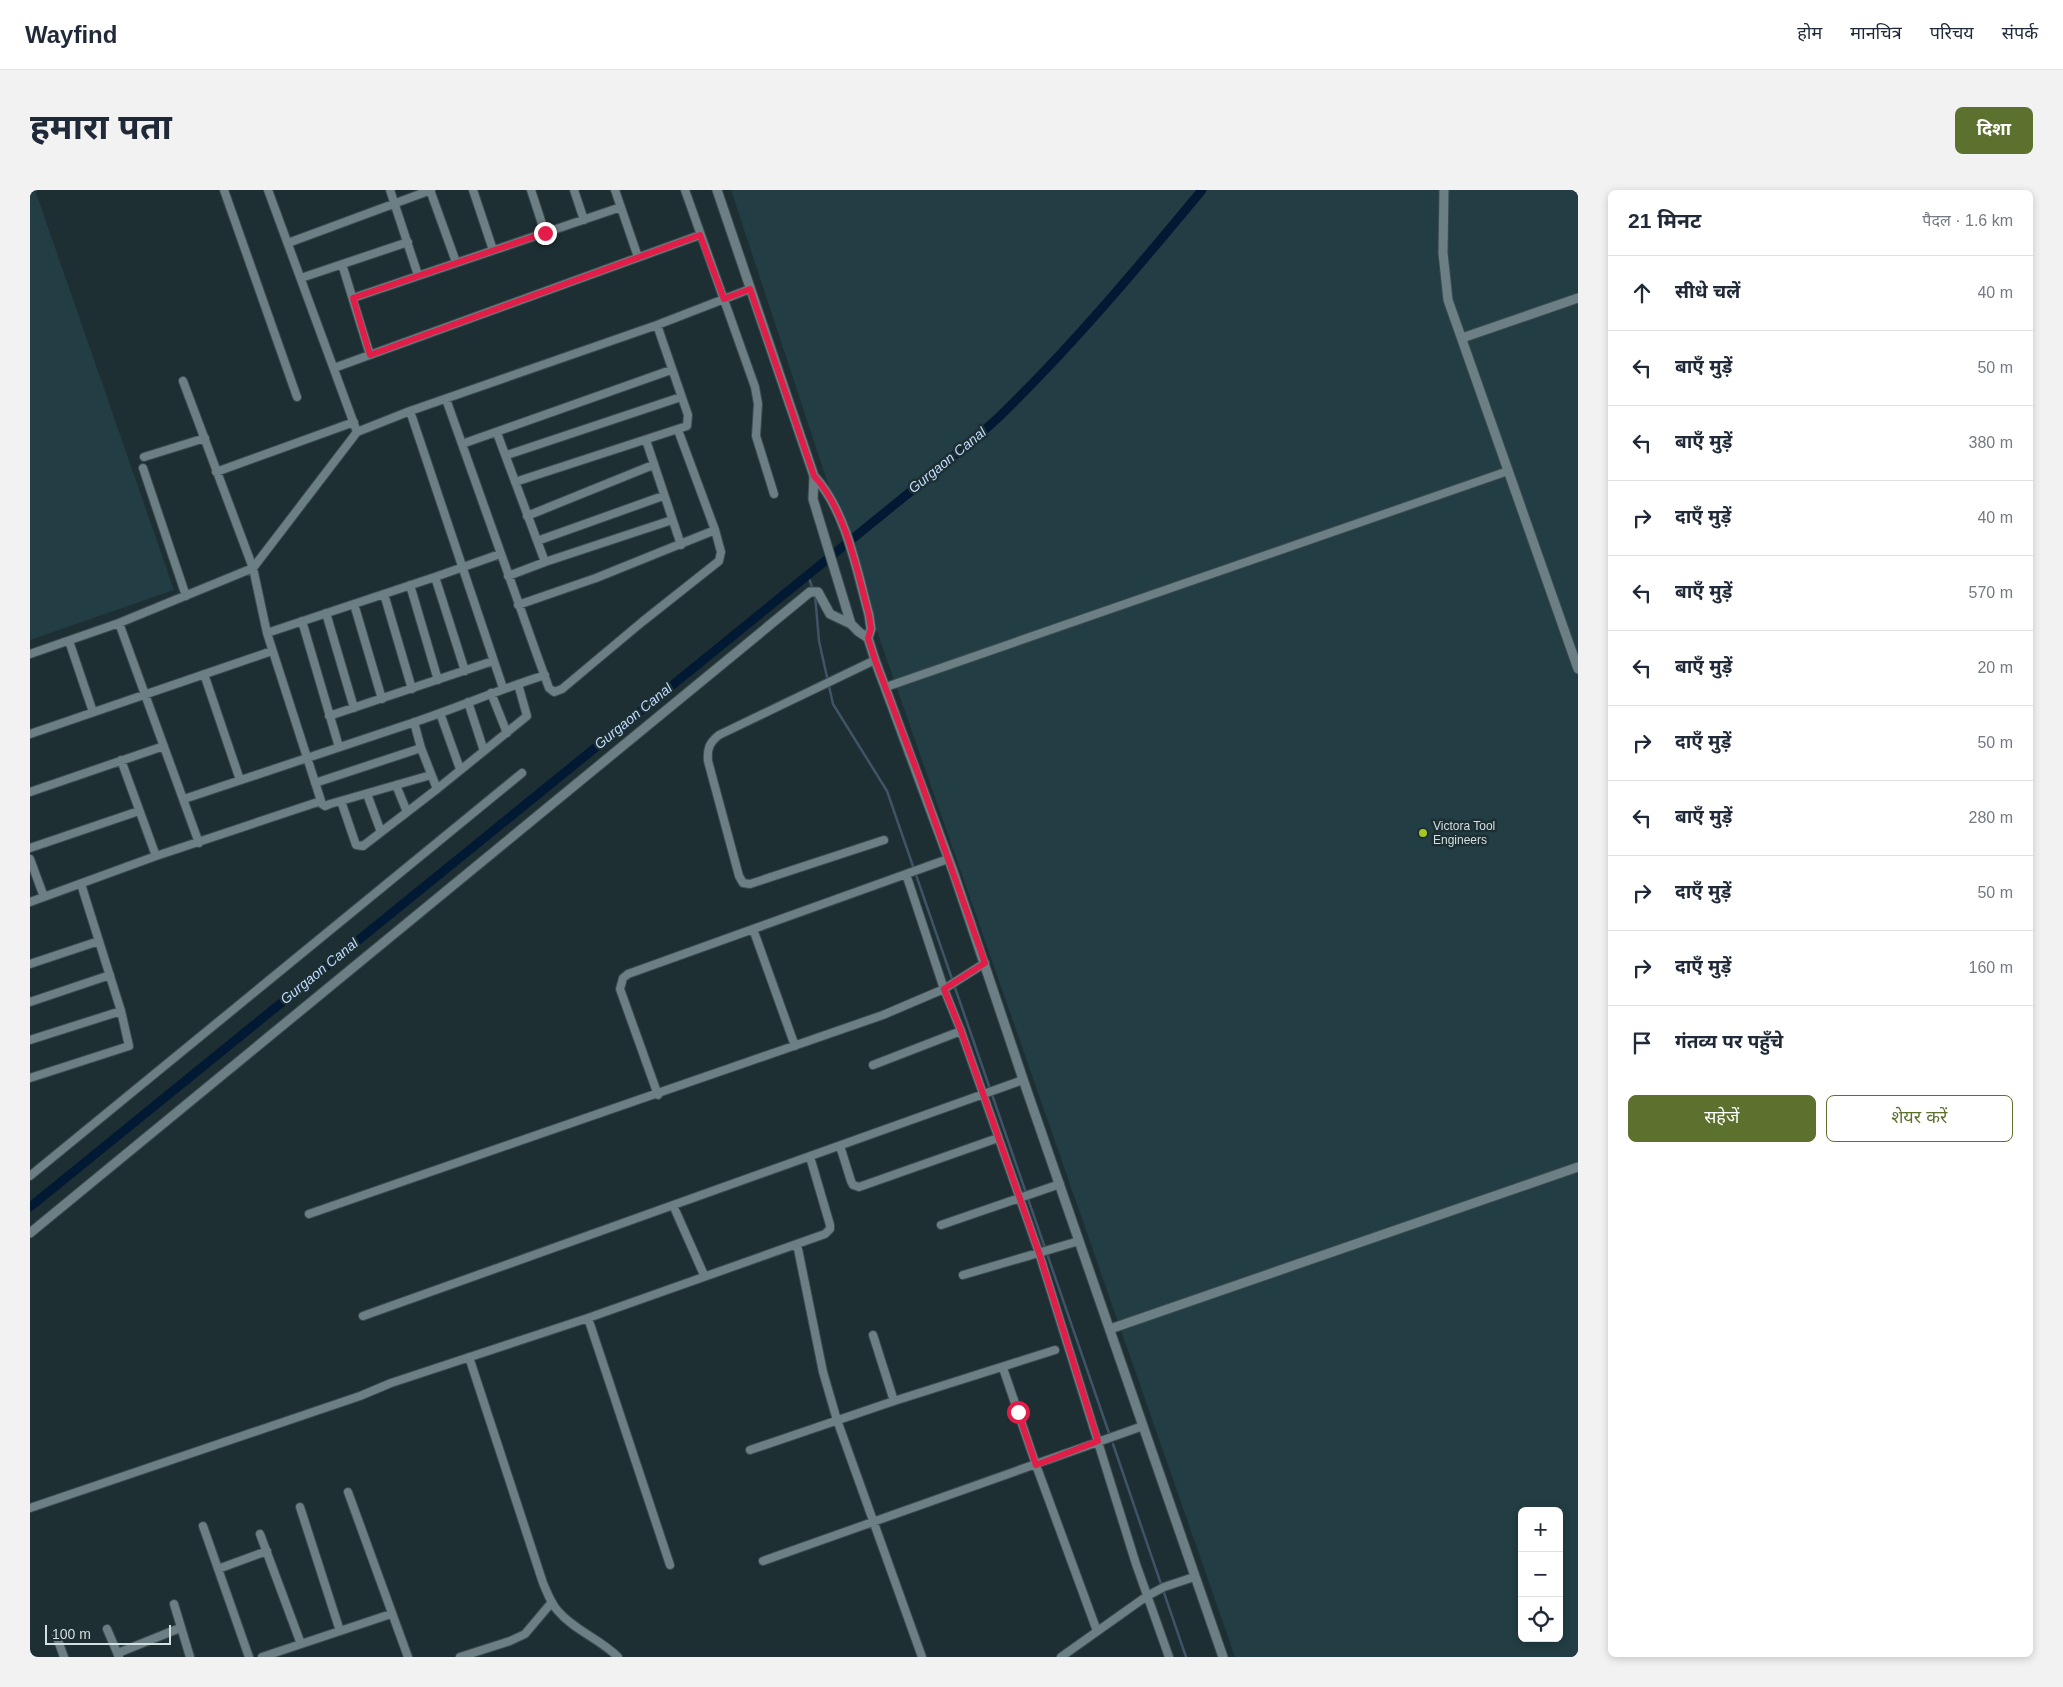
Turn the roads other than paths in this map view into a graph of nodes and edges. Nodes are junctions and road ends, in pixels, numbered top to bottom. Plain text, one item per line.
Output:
1 (224, 190) edge
2 (268, 190) edge
3 (390, 190) edge
4 (430, 190) edge
5 (473, 190) edge
6 (531, 190) edge
7 (574, 190) edge
8 (615, 190) edge
9 (685, 190) edge
10 (717, 190) edge
11 (1444, 190) edge
12 (395, 203) junction
13 (621, 207) junction
14 (584, 220) junction
15 (545, 233) junction
16 (700, 235) junction
17 (288, 242) junction
18 (408, 242) junction
19 (492, 250) junction
20 (638, 257) junction
21 (456, 262) junction
22 (342, 264) junction
23 (418, 275) junction
24 (301, 278) junction
25 (750, 289) junction
26 (353, 298) junction
27 (1578, 298) edge
28 (724, 299) junction
29 (656, 326) junction
30 (1462, 338) junction
31 (370, 355) junction
32 (334, 368) junction
33 (671, 370) junction
34 (183, 381) dead end
35 (296, 396) dead end
36 (681, 397) junction
37 (446, 400) junction
38 (410, 411) junction
39 (354, 422) junction
40 (678, 430) junction
41 (358, 432) junction
42 (497, 432) junction
43 (205, 438) junction
44 (646, 440) junction
45 (462, 444) junction
46 (506, 455) junction
47 (144, 457) dead end
48 (653, 465) junction
49 (143, 468) dead end
50 (1508, 471) junction
51 (216, 472) junction
52 (814, 476) junction
53 (516, 482) junction
54 (774, 494) dead end
55 (663, 496) junction
56 (527, 516) junction
57 (672, 520) junction
58 (715, 530) junction
59 (536, 541) junction
60 (681, 545) junction
61 (500, 554) junction
62 (545, 562) junction
63 (253, 568) junction
64 (462, 568) junction
65 (508, 576) junction
66 (435, 577) junction
67 (410, 586) junction
68 (384, 594) junction
69 (186, 596) junction
70 (354, 604) junction
71 (518, 605) junction
72 (326, 613) junction
73 (302, 621) junction
74 (120, 623) junction
75 (852, 624) junction
76 (267, 633) junction
77 (868, 638) junction
78 (69, 640) junction
79 (272, 651) junction
80 (30, 654) edge
81 (875, 660) junction
82 (493, 661) junction
83 (1578, 670) edge
84 (465, 671) junction
85 (204, 674) junction
86 (545, 675) junction
87 (438, 680) junction
88 (518, 684) junction
89 (886, 687) junction
90 (504, 688) junction
91 (412, 689) junction
92 (491, 693) junction
93 (145, 694) junction
94 (382, 698) junction
95 (468, 702) junction
96 (354, 708) junction
97 (93, 712) junction
98 (440, 713) junction
99 (329, 716) junction
100 (414, 722) junction
101 (506, 733) junction
102 (30, 734) edge
103 (164, 746) junction
104 (339, 746) junction
105 (421, 748) junction
106 (484, 751) junction
107 (307, 756) junction
108 (121, 760) junction
109 (460, 769) junction
110 (522, 774) dead end
111 (431, 775) junction
112 (240, 780) junction
113 (314, 782) junction
114 (396, 785) junction
115 (437, 789) junction
116 (30, 792) edge
117 (368, 794) junction
118 (184, 799) junction
119 (320, 801) junction
120 (341, 801) junction
121 (139, 811) junction
122 (407, 812) junction
123 (381, 832) junction
124 (884, 840) dead end
125 (199, 843) junction
126 (30, 848) edge
127 (156, 856) junction
128 (30, 859) edge
129 (948, 859) junction
130 (909, 873) junction
131 (81, 884) junction
132 (44, 897) junction
133 (30, 902) edge
134 (753, 929) junction
135 (99, 941) junction
136 (985, 963) junction
137 (30, 964) edge
138 (110, 975) junction
139 (947, 987) junction
140 (30, 1002) edge
141 (121, 1010) junction
142 (961, 1031) junction
143 (30, 1040) edge
144 (796, 1046) junction
145 (872, 1065) dead end
146 (30, 1078) edge
147 (1023, 1080) junction
148 (989, 1092) junction
149 (658, 1095) junction
150 (998, 1138) junction
151 (840, 1146) junction
152 (810, 1156) junction
153 (1578, 1167) edge
154 (30, 1176) edge
155 (1060, 1184) junction
156 (1024, 1196) junction
157 (673, 1206) junction
158 (309, 1214) dead end
159 (941, 1225) dead end
160 (30, 1233) edge
161 (1079, 1240) junction
162 (797, 1244) junction
163 (1043, 1251) junction
164 (704, 1275) junction
165 (963, 1275) dead end
166 (363, 1316) dead end
167 (588, 1318) junction
168 (1110, 1329) junction
169 (873, 1335) dead end
170 (1055, 1350) dead end
171 (469, 1357) junction
172 (1003, 1368) junction
173 (894, 1401) junction
174 (837, 1420) junction
175 (1144, 1426) junction
176 (1098, 1441) junction
177 (750, 1450) dead end
178 (1036, 1465) junction
179 (348, 1492) dead end
180 (300, 1507) dead end
181 (30, 1508) edge
182 (873, 1524) junction
183 (203, 1526) dead end
184 (260, 1534) dead end
185 (267, 1551) junction
186 (763, 1562) dead end
187 (670, 1564) dead end
188 (218, 1569) junction
189 (1194, 1577) junction
190 (1147, 1596) junction
191 (552, 1602) junction
192 (174, 1604) dead end
193 (391, 1614) junction
194 (180, 1628) junction
195 (107, 1629) dead end
196 (340, 1631) junction
197 (1097, 1631) junction
198 (56, 1635) dead end
199 (301, 1644) junction
200 (119, 1655) edge
201 (64, 1657) edge
202 (190, 1657) edge
203 (249, 1657) edge
204 (262, 1657) edge
205 (408, 1657) edge
206 (460, 1657) edge
207 (618, 1657) edge
208 (922, 1657) edge
209 (1061, 1657) edge
210 (1169, 1657) edge
211 (1223, 1657) edge

1 - 35 street
2 - 17 street
3 - 12 street
4 - 12 street
4 - 21 street
5 - 19 street
6 - 15 street
7 - 14 street
8 - 13 street
9 - 16 street
10 - 25 street
11 - 30 street
12 - 17 street
12 - 18 street
13 - 14 street
13 - 20 street
14 - 15 street
15 - 19 street
16 - 20 street
16 - 28 street
17 - 24 street
18 - 22 street
18 - 23 street
19 - 21 street
20 - 31 street
21 - 23 street
22 - 24 street
22 - 26 street
23 - 26 street
24 - 32 street
25 - 28 street
25 - 52 street
26 - 31 street
27 - 30 street
28 - 29 street
28 - 54 street
29 - 33 street
29 - 37 street
30 - 50 street
31 - 32 street
32 - 39 street
33 - 36 street
33 - 42 street
34 - 43 street
36 - 40 street
36 - 46 street
37 - 38 street
37 - 45 street
38 - 41 street
38 - 64 street
39 - 41 street
39 - 51 street
40 - 44 street
40 - 58 street
41 - 63 street
42 - 45 street
42 - 46 street
43 - 47 street
43 - 51 street
44 - 48 street
44 - 53 street
45 - 61 street
46 - 53 street
48 - 55 street
48 - 56 street
49 - 69 street
50 - 83 street
50 - 89 street
51 - 63 street
52 - 75 street
52 - 77 street
53 - 56 street
55 - 57 street
55 - 59 street
56 - 59 street
57 - 60 street
57 - 62 street
58 - 60 street
58 - 86 street
59 - 62 street
60 - 71 street
61 - 64 street
61 - 65 street
62 - 65 street
63 - 69 street
63 - 76 street
64 - 66 street
64 - 82 street
65 - 71 street
66 - 67 street
66 - 84 street
67 - 68 street
67 - 87 street
68 - 70 street
68 - 91 street
69 - 74 street
70 - 72 street
70 - 94 street
71 - 86 street
72 - 73 street
72 - 96 street
73 - 76 street
73 - 99 street
74 - 78 street
74 - 93 street
75 - 77 street
75 - 160 street
76 - 79 street
77 - 81 street
78 - 80 street
78 - 97 street
79 - 85 street
79 - 107 street
81 - 89 street
81 - 124 street
82 - 84 street
82 - 90 street
84 - 87 street
85 - 93 street
85 - 112 street
86 - 88 street
87 - 91 street
88 - 90 street
88 - 101 street
89 - 129 street
90 - 92 street
91 - 94 street
92 - 95 street
92 - 101 street
93 - 97 street
93 - 103 street
94 - 96 street
95 - 98 street
95 - 106 street
96 - 99 street
97 - 102 street
98 - 100 street
98 - 109 street
99 - 104 street
100 - 104 street
100 - 105 street
101 - 106 street
103 - 108 street
103 - 118 street
104 - 107 street
105 - 111 street
105 - 113 street
106 - 109 street
107 - 112 street
107 - 113 street
108 - 116 street
108 - 121 street
109 - 115 street
110 - 154 street
111 - 114 street
111 - 115 street
112 - 118 street
113 - 119 street
114 - 117 street
114 - 122 street
115 - 122 street
117 - 120 street
117 - 123 street
118 - 125 street
119 - 120 street
119 - 125 street
120 - 123 street
121 - 126 street
121 - 127 street
122 - 123 street
125 - 127 street
127 - 131 street
128 - 132 street
129 - 130 street
129 - 136 street
130 - 134 street
130 - 139 street
131 - 132 street
131 - 135 street
132 - 133 street
134 - 144 street
134 - 149 street
135 - 137 street
135 - 138 street
136 - 139 street
136 - 147 street
138 - 140 street
138 - 141 street
139 - 142 street
139 - 144 street
141 - 143 street
141 - 146 street
142 - 145 street
142 - 148 street
144 - 149 street
147 - 148 street
147 - 155 street
148 - 150 street
148 - 151 street
149 - 158 street
150 - 151 street
150 - 156 street
151 - 152 street
152 - 157 street
152 - 162 street
153 - 168 street
155 - 156 street
155 - 161 street
156 - 159 street
156 - 163 street
157 - 164 street
157 - 166 street
161 - 163 street
161 - 168 street
162 - 164 street
162 - 174 street
163 - 165 street
163 - 176 street
164 - 167 street
167 - 171 street
167 - 187 street
168 - 175 street
169 - 173 street
170 - 172 street
171 - 181 street
171 - 191 street
172 - 173 street
172 - 178 street
173 - 174 street
174 - 177 street
174 - 182 street
175 - 176 street
175 - 189 street
176 - 178 street
176 - 190 street
178 - 182 street
178 - 197 street
179 - 193 street
180 - 196 street
182 - 186 street
182 - 208 street
183 - 188 street
184 - 185 street
185 - 188 street
185 - 199 street
188 - 203 street
189 - 190 street
189 - 211 street
190 - 197 street
190 - 210 street
191 - 206 street
191 - 207 street
192 - 194 street
193 - 196 street
193 - 205 street
194 - 200 street
194 - 202 street
195 - 200 street
196 - 199 street
197 - 209 street
198 - 201 street
199 - 204 street

